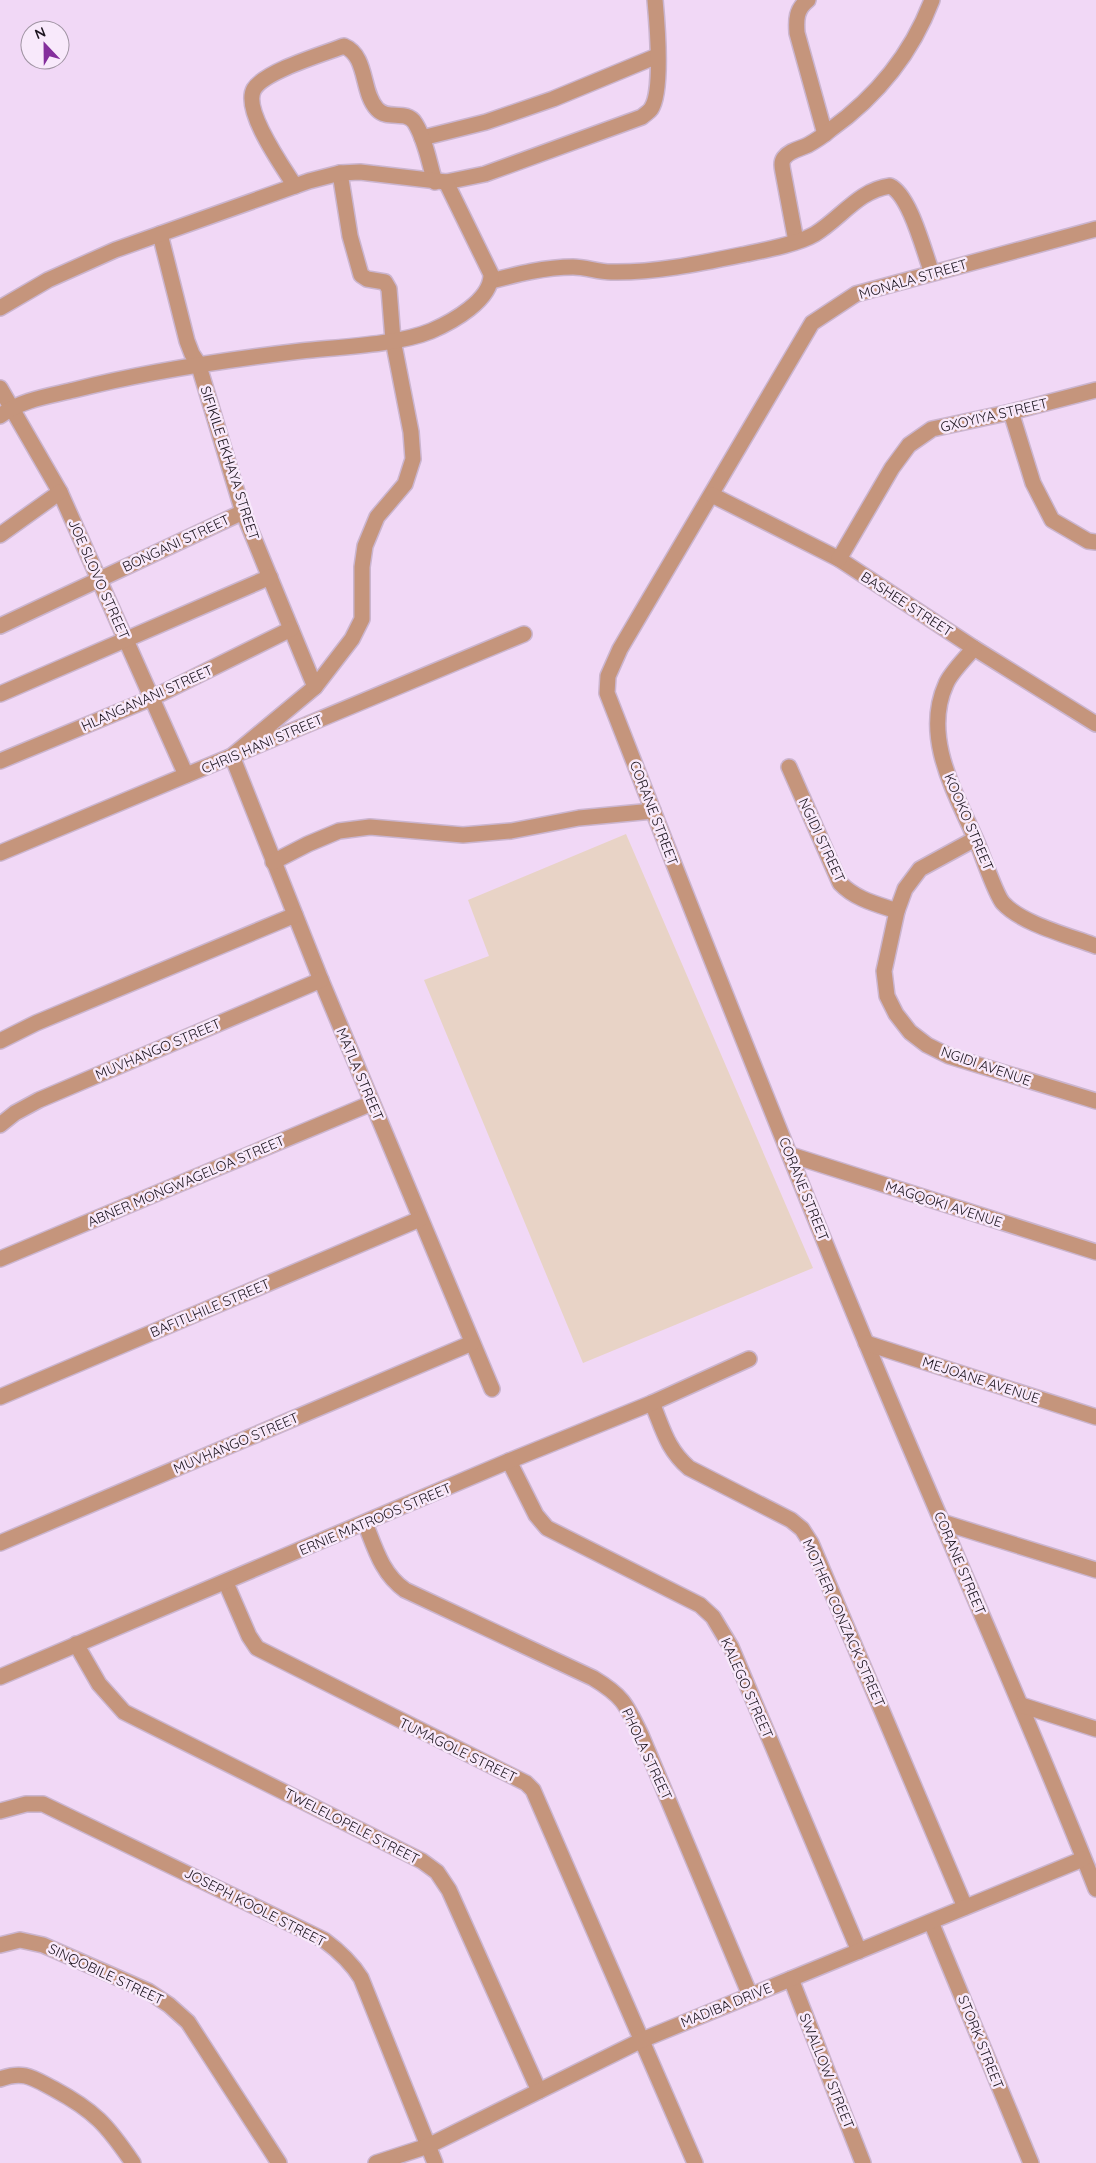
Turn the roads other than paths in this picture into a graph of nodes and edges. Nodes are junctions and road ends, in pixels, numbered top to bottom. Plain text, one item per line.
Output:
1 (655, 0) edge
2 (808, 0) edge
3 (932, 0) edge
4 (657, 56) junction
5 (825, 134) junction
6 (422, 138) junction
7 (340, 173) junction
8 (440, 182) junction
9 (295, 186) junction
10 (1096, 229) edge
11 (160, 234) junction
12 (796, 241) junction
13 (932, 273) junction
14 (491, 281) junction
15 (0, 308) edge
16 (392, 340) junction
17 (198, 363) junction
18 (0, 388) edge
19 (1096, 390) edge
20 (5, 412) edge
21 (1011, 412) junction
22 (60, 492) junction
23 (712, 495) junction
24 (243, 512) junction
25 (0, 535) edge
26 (1096, 542) edge
27 (838, 559) junction
28 (270, 577) junction
29 (98, 579) junction
30 (0, 625) edge
31 (291, 629) junction
32 (524, 634) dead end
33 (126, 640) junction
34 (974, 648) junction
35 (315, 687) junction
36 (0, 694) edge
37 (152, 698) junction
38 (1096, 724) edge
39 (232, 756) junction
40 (0, 761) edge
41 (788, 767) dead end
42 (186, 775) junction
43 (653, 811) junction
44 (975, 839) junction
45 (0, 853) edge
46 (273, 862) junction
47 (897, 910) junction
48 (295, 916) junction
49 (1096, 946) edge
50 (321, 980) junction
51 (0, 1041) edge
52 (1096, 1101) edge
53 (372, 1102) junction
54 (0, 1125) edge
55 (791, 1156) junction
56 (420, 1219) junction
57 (1096, 1252) edge
58 (0, 1259) edge
59 (472, 1343) junction
60 (866, 1344) junction
61 (749, 1359) dead end
62 (492, 1390) dead end
63 (0, 1397) edge
64 (652, 1403) junction
65 (1096, 1417) edge
66 (509, 1461) junction
67 (942, 1522) junction
68 (365, 1523) junction
69 (0, 1542) edge
70 (1096, 1570) edge
71 (226, 1583) junction
72 (76, 1644) junction
73 (0, 1677) edge
74 (1021, 1705) junction
75 (1096, 1729) edge
76 (0, 1811) edge
77 (1083, 1859) junction
78 (1095, 1884) edge
79 (966, 1907) junction
80 (931, 1922) junction
81 (0, 1945) edge
82 (859, 1951) junction
83 (790, 1979) junction
84 (750, 1995) junction
85 (642, 2040) junction
86 (0, 2079) edge
87 (539, 2092) junction
88 (428, 2146) junction
89 (133, 2163) edge
90 (279, 2163) edge
91 (376, 2163) edge
92 (435, 2163) edge
93 (695, 2163) edge
94 (863, 2163) edge
95 (1031, 2163) edge

1 - 4 street
2 - 5 street
3 - 5 street
4 - 6 street
4 - 8 street
5 - 12 street
6 - 8 street
6 - 9 street
7 - 8 street
7 - 9 street
7 - 16 street
8 - 14 street
9 - 11 street
10 - 13 street, MONALA STREET
11 - 15 street
11 - 17 street, SIFIKILE EKHAYA STREET
12 - 13 street
12 - 14 street
13 - 23 street, MONALA STREET
14 - 16 street
16 - 17 street
16 - 35 street
17 - 20 street
17 - 24 street, SIFIKILE EKHAYA STREET
18 - 20 street, JOE SLOVO STREET
19 - 21 street, GXOYIYA STREET
20 - 22 street, JOE SLOVO STREET
21 - 26 street
21 - 27 street, GXOYIYA STREET
22 - 25 street
22 - 29 street, JOE SLOVO STREET
23 - 27 street, BASHEE STREET
23 - 43 street, CORANE STREET
24 - 28 street, SIFIKILE EKHAYA STREET
24 - 29 street, BONGANI STREET
27 - 34 street, BASHEE STREET
28 - 31 street, SIFIKILE EKHAYA STREET
28 - 33 street
29 - 30 street, BONGANI STREET
29 - 33 street, JOE SLOVO STREET
31 - 35 street, SIFIKILE EKHAYA STREET
31 - 37 street, HLANGANANI STREET
32 - 39 street, CHRIS HANI STREET
33 - 36 street
33 - 37 street, JOE SLOVO STREET
34 - 38 street, BASHEE STREET
34 - 44 street, KOOKO STREET
35 - 39 street
37 - 40 street, HLANGANANI STREET
37 - 42 street, JOE SLOVO STREET
39 - 42 street, CHRIS HANI STREET
39 - 46 street, MATLA STREET
41 - 47 street, NGIDI STREET
42 - 45 street, CHRIS HANI STREET
43 - 46 street
43 - 55 street, CORANE STREET
44 - 47 street, NGIDI AVENUE
44 - 49 street, KOOKO STREET
46 - 48 street, MATLA STREET
47 - 52 street, NGIDI AVENUE
48 - 50 street, MATLA STREET
48 - 51 street
50 - 53 street, MATLA STREET
50 - 54 street, MUVHANGO STREET
53 - 56 street, MATLA STREET
53 - 58 street, ABNER MONGWAGELOA STREET
55 - 57 street, MAGQOKI AVENUE
55 - 60 street, CORANE STREET
56 - 59 street, MATLA STREET
56 - 63 street, BAFITLHILE STREET
59 - 62 street, MATLA STREET
59 - 69 street, MUVHANGO STREET
60 - 65 street, MEJOANE AVENUE
60 - 67 street, CORANE STREET
61 - 64 street, ERNIE MATROOS STREET
64 - 66 street, ERNIE MATROOS STREET
64 - 79 street, MOTHER CONZACK STREET
66 - 68 street, ERNIE MATROOS STREET
66 - 82 street, KALEGO STREET
67 - 70 street
67 - 74 street, CORANE STREET
68 - 71 street, ERNIE MATROOS STREET
68 - 84 street, PHOLA STREET
71 - 72 street, ERNIE MATROOS STREET
71 - 85 street, TUMAGOLE STREET
72 - 73 street, ERNIE MATROOS STREET
72 - 87 street, TWELELOPELE STREET
74 - 75 street
74 - 77 street, CORANE STREET
76 - 88 street, JOSEPH KOOLE STREET
77 - 78 street, CORANE STREET
77 - 79 street, MADIBA DRIVE
79 - 80 street, MADIBA DRIVE
80 - 82 street, MADIBA DRIVE
80 - 95 street, STORK STREET
81 - 90 street, SINQOBILE STREET
82 - 83 street, MADIBA DRIVE
83 - 84 street, MADIBA DRIVE
83 - 94 street, SWALLOW STREET
84 - 85 street, MADIBA DRIVE
85 - 87 street, MADIBA DRIVE
85 - 93 street, TUMAGOLE STREET
86 - 89 street
87 - 88 street, MADIBA DRIVE
88 - 91 street, MADIBA DRIVE
88 - 92 street

